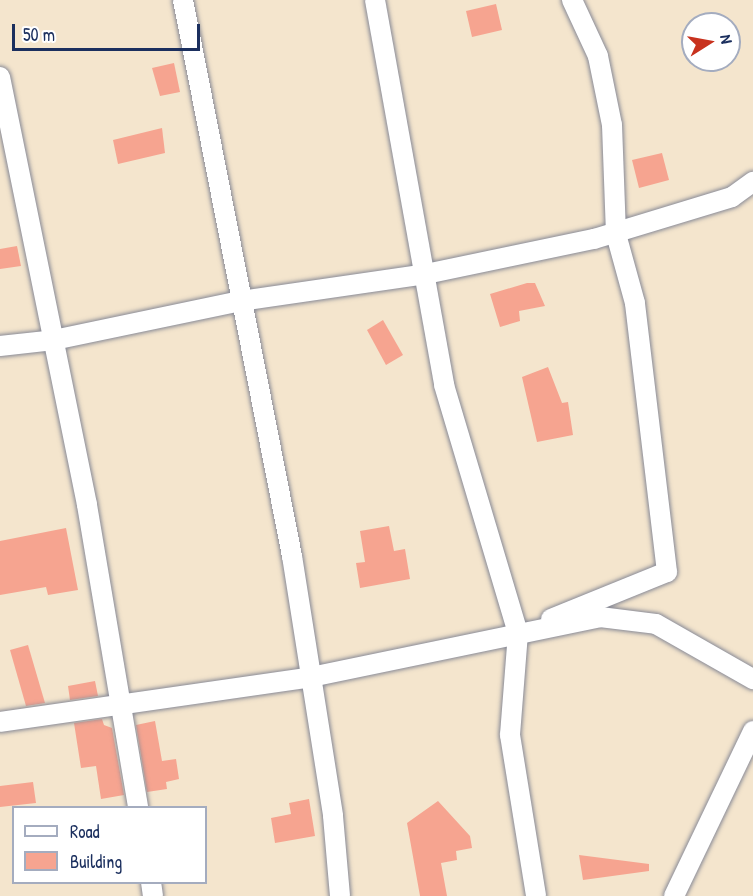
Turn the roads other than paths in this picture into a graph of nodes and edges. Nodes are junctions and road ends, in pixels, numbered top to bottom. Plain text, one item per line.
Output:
1 (183, 0) edge
2 (375, 0) edge
3 (572, 0) edge
4 (0, 77) edge
5 (753, 182) edge
6 (616, 234) junction
7 (426, 274) junction
8 (241, 301) junction
9 (54, 340) junction
10 (0, 346) edge
11 (518, 633) junction
12 (311, 677) junction
13 (753, 679) edge
14 (121, 706) junction
15 (0, 722) edge
16 (753, 730) edge
17 (138, 806) edge
18 (677, 894) edge
19 (340, 896) edge
20 (537, 896) edge

1 - 8 street
2 - 7 street
3 - 6 street
4 - 9 street
5 - 6 street
6 - 7 street
6 - 11 street
7 - 8 street
7 - 11 street
8 - 9 street
8 - 12 street
9 - 10 street
9 - 14 street
11 - 12 street
11 - 13 street
11 - 20 street
12 - 14 street
12 - 19 street
14 - 15 street
14 - 17 street
16 - 18 street

